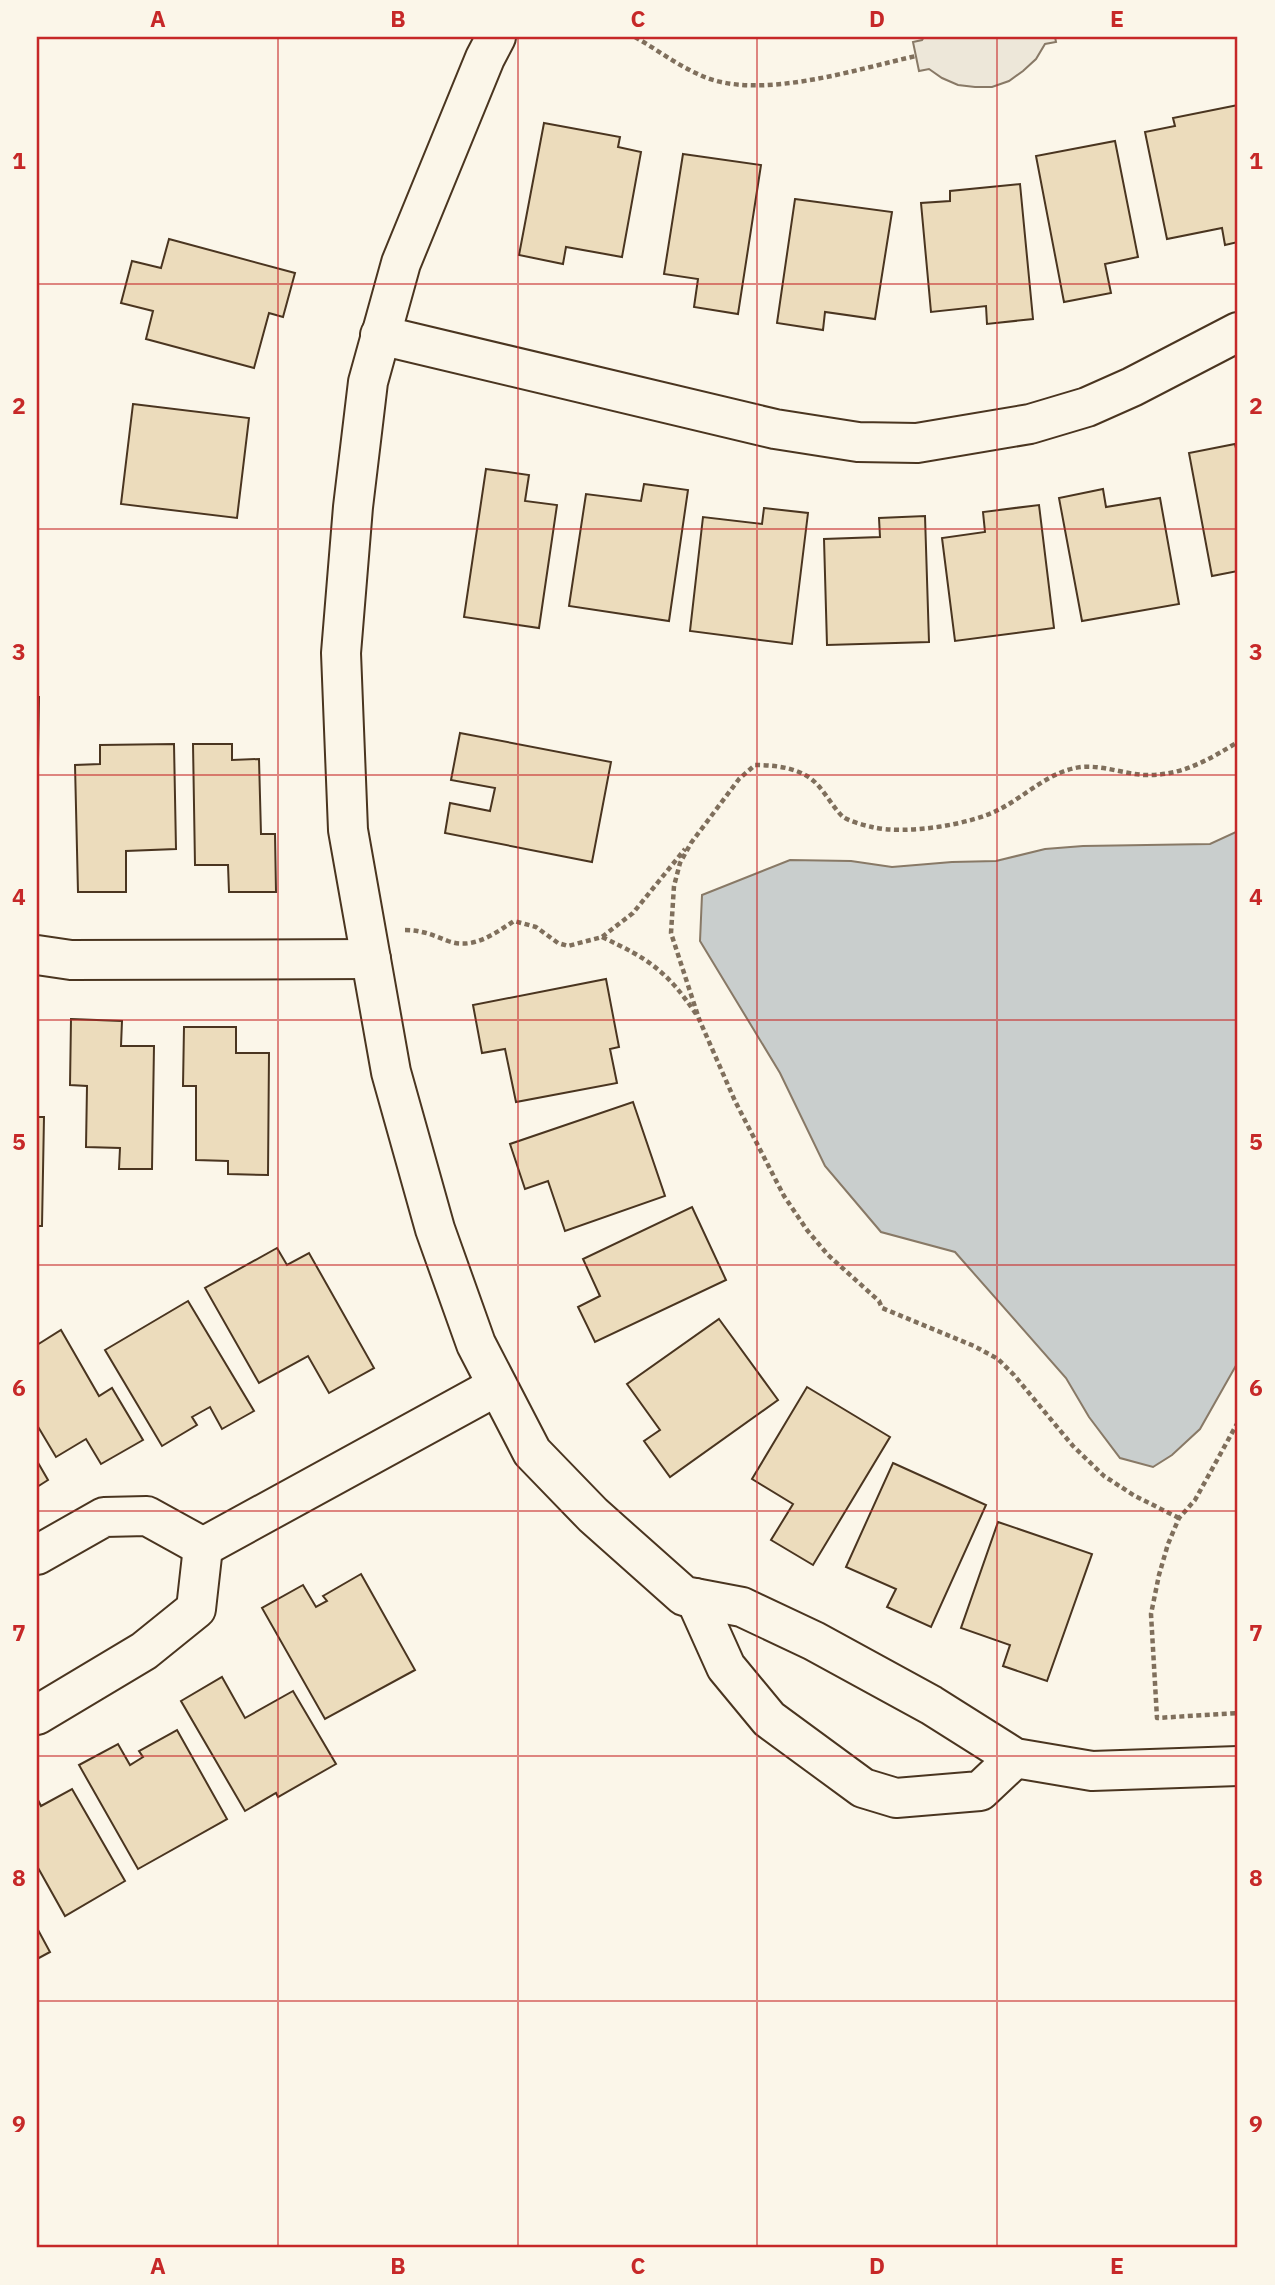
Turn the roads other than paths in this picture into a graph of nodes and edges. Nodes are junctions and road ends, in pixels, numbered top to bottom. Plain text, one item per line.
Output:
1 (496, 37) edge
2 (1238, 332) edge
3 (380, 335) junction
4 (37, 955) edge
5 (371, 959) junction
6 (497, 1386) junction
7 (203, 1547) junction
8 (37, 1555) edge
9 (695, 1598) junction
10 (37, 1715) edge
11 (1015, 1758) junction
12 (1238, 1766) edge

1 - 3 street
2 - 3 street
3 - 5 street
4 - 5 street
5 - 6 street
6 - 7 street
6 - 9 street
7 - 8 street
7 - 10 street
9 - 11 street
9 - 11 street
11 - 12 street

